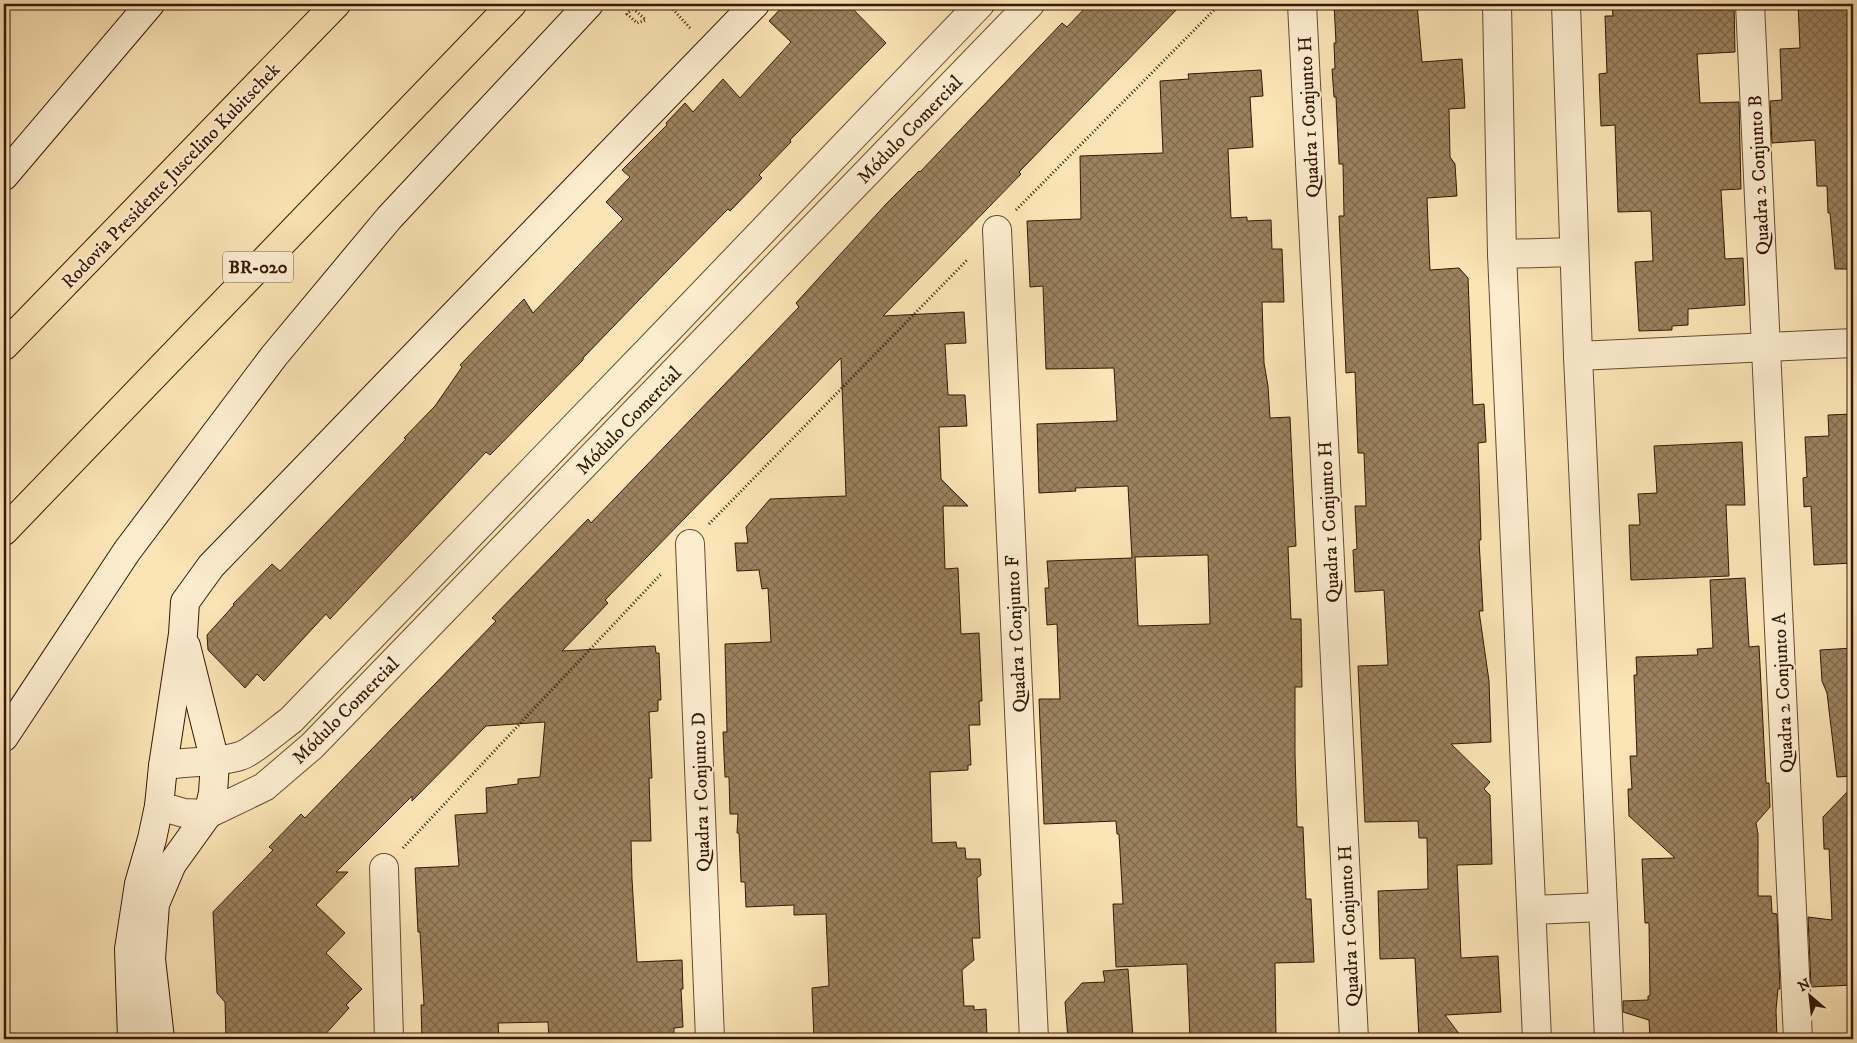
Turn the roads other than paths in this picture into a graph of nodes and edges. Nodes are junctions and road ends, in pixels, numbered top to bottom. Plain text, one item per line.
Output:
1 (150, 4) edge
2 (336, 4) edge
3 (512, 4) edge
4 (589, 4) edge
5 (755, 4) edge
6 (980, 4) edge
7 (1302, 4) edge
8 (1497, 4) edge
9 (1566, 4) edge
10 (1750, 4) edge
11 (1027, 5) edge
12 (4, 176) edge
13 (997, 230) road end
14 (1574, 252) junction
15 (1502, 254) junction
16 (666, 332) junction
17 (1853, 343) edge
18 (4, 346) edge
19 (1766, 347) junction
20 (690, 355) junction
21 (1578, 356) junction
22 (4, 531) edge
23 (690, 544) road end
24 (183, 634) junction
25 (291, 720) junction
26 (4, 737) edge
27 (312, 746) junction
28 (214, 762) junction
29 (163, 766) junction
30 (159, 806) junction
31 (208, 814) junction
32 (384, 868) road end
33 (1603, 907) junction
34 (1532, 910) junction
35 (132, 1039) edge
36 (160, 1039) edge
37 (389, 1039) edge
38 (710, 1039) edge
39 (1034, 1039) edge
40 (1354, 1039) edge
41 (1538, 1039) edge
42 (1609, 1039) edge
43 (1798, 1039) edge

1 - 12 street
2 - 18 highway, Rodovia Presidente Juscelino Kubitschek
3 - 22 highway, BR-020
4 - 26 street
5 - 24 street, Módulo Comercial
6 - 16 street, Módulo Comercial
7 - 40 street, Quadra 1 Conjunto H
8 - 15 street
9 - 14 street
10 - 19 street, Quadra 2 Conjunto B
11 - 20 street, Módulo Comercial
13 - 39 street, Quadra 1 Conjunto F
14 - 15 street
14 - 21 street
15 - 34 street
16 - 20 street
16 - 25 street, Módulo Comercial
17 - 19 street
19 - 21 street
19 - 43 street, Quadra 2 Conjunto A
20 - 27 street, Módulo Comercial
21 - 33 street
23 - 38 street, Quadra 1 Conjunto D
24 - 28 street, Módulo Comercial
24 - 29 street, Módulo Comercial
25 - 27 street
25 - 28 street, Módulo Comercial
27 - 31 street, Módulo Comercial
28 - 29 street, Módulo Comercial
28 - 31 street, Módulo Comercial
29 - 30 street, Módulo Comercial
30 - 31 street, Módulo Comercial
30 - 35 street, Módulo Comercial
31 - 36 street, Módulo Comercial
32 - 37 street
33 - 34 street
33 - 42 street
34 - 41 street

